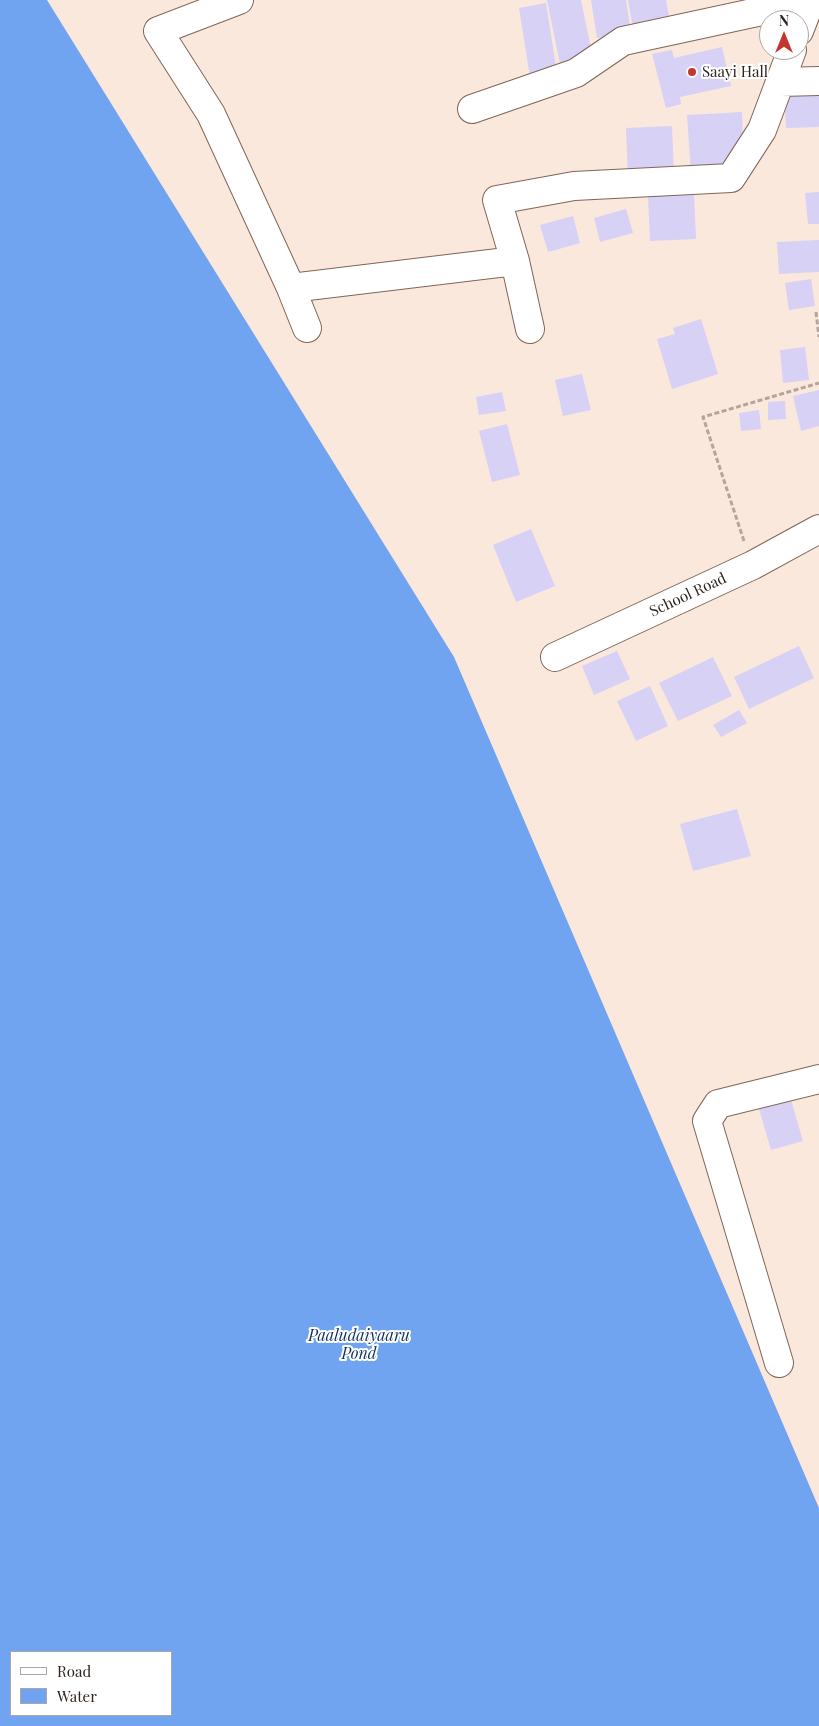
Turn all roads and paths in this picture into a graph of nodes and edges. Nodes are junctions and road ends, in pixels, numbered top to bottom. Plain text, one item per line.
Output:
1 (239, 0) edge
2 (791, 0) edge
3 (788, 60) edge
4 (819, 81) edge
5 (780, 82) junction
6 (472, 109) dead end
7 (515, 261) junction
8 (291, 288) junction
9 (816, 312) dead end
10 (307, 328) dead end
11 (530, 329) dead end
12 (819, 337) edge
13 (819, 383) edge
14 (819, 529) edge
15 (752, 565) junction
16 (555, 657) dead end
17 (819, 1079) edge
18 (779, 1363) dead end

1 - 8 street
2 - 6 street
3 - 5 street
4 - 5 street
5 - 7 street
7 - 8 street
7 - 11 street
8 - 10 street
9 - 12 path
13 - 15 path
14 - 15 street, School Road
15 - 16 street, School Road
17 - 18 street

